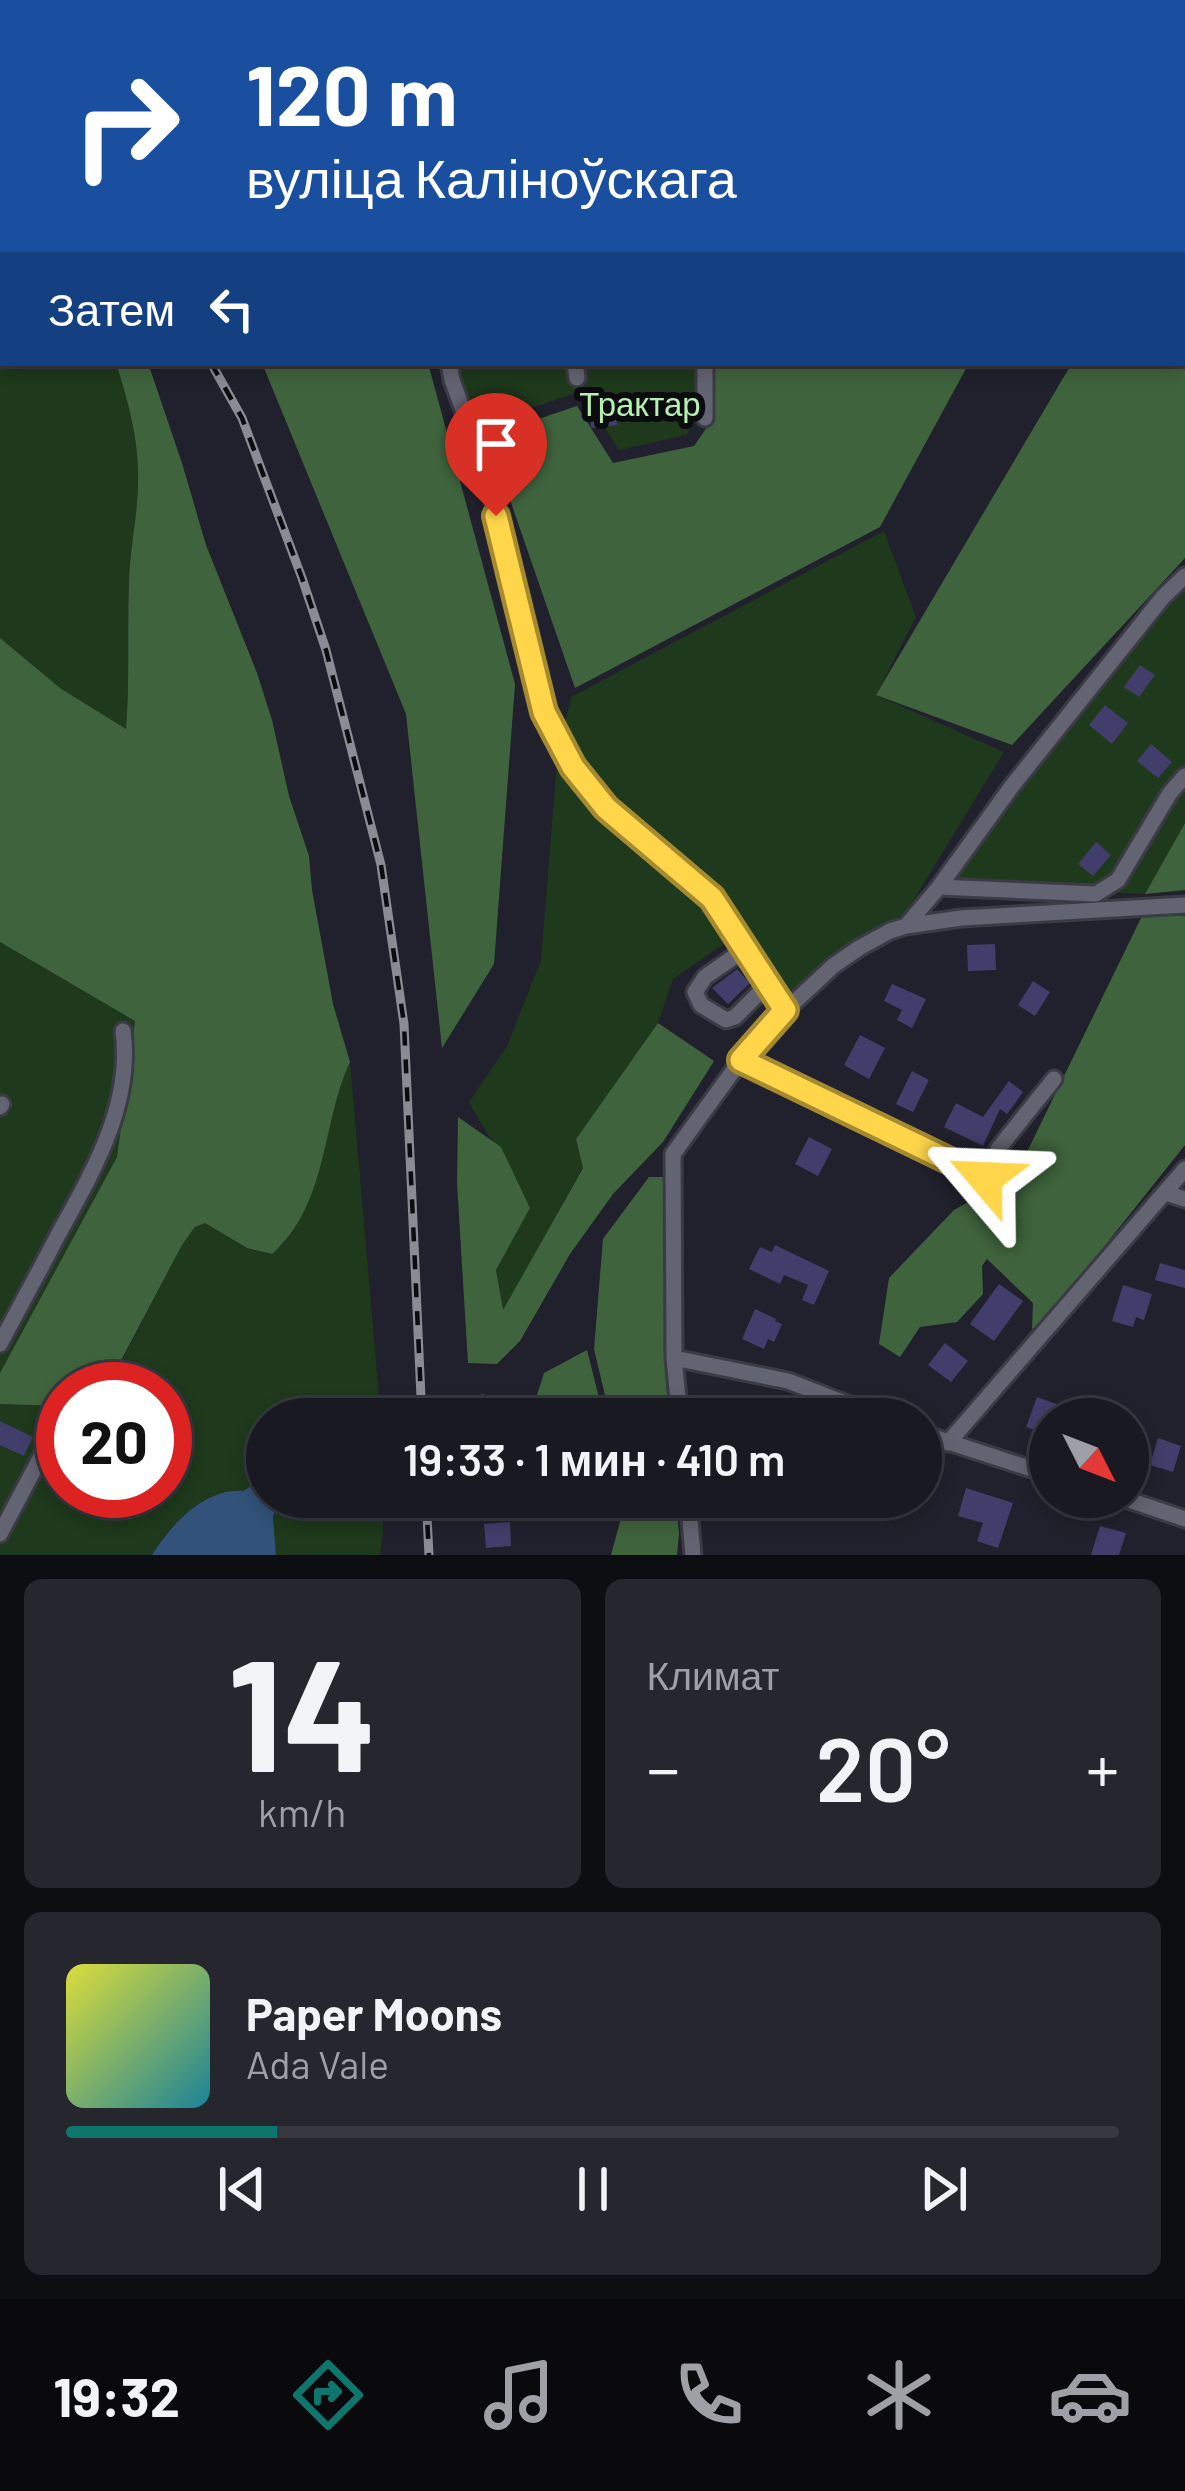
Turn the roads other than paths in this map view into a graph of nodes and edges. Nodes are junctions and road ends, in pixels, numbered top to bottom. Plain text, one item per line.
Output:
1 (450, 366) edge
2 (705, 366) edge
3 (705, 418) dead end
4 (1185, 576) edge
5 (1185, 776) edge
6 (940, 887) junction
7 (1185, 905) edge
8 (906, 926) junction
9 (746, 949) junction
10 (768, 984) junction
11 (785, 1010) junction
12 (123, 1031) dead end
13 (741, 1060) junction
14 (1054, 1079) dead end
15 (1185, 1169) edge
16 (1166, 1193) junction
17 (1185, 1199) edge
18 (0, 1344) edge
19 (674, 1358) junction
20 (678, 1398) edge
21 (830, 1398) edge
22 (942, 1441) edge
23 (948, 1443) junction
24 (36, 1466) edge
25 (1029, 1468) edge
26 (1149, 1507) edge
27 (690, 1518) edge
28 (1185, 1519) edge
29 (0, 1534) edge
30 (693, 1555) edge

1 - 9 street
2 - 3 street
4 - 6 street
5 - 6 street
6 - 8 street
7 - 8 street
8 - 11 street
9 - 10 street
9 - 10 street
10 - 11 street
11 - 13 street
12 - 18 street
13 - 14 street
13 - 19 street
15 - 16 street
16 - 17 street
16 - 23 street
19 - 20 street
19 - 21 street
22 - 23 street
23 - 25 street
24 - 29 street
26 - 28 street
27 - 30 street

